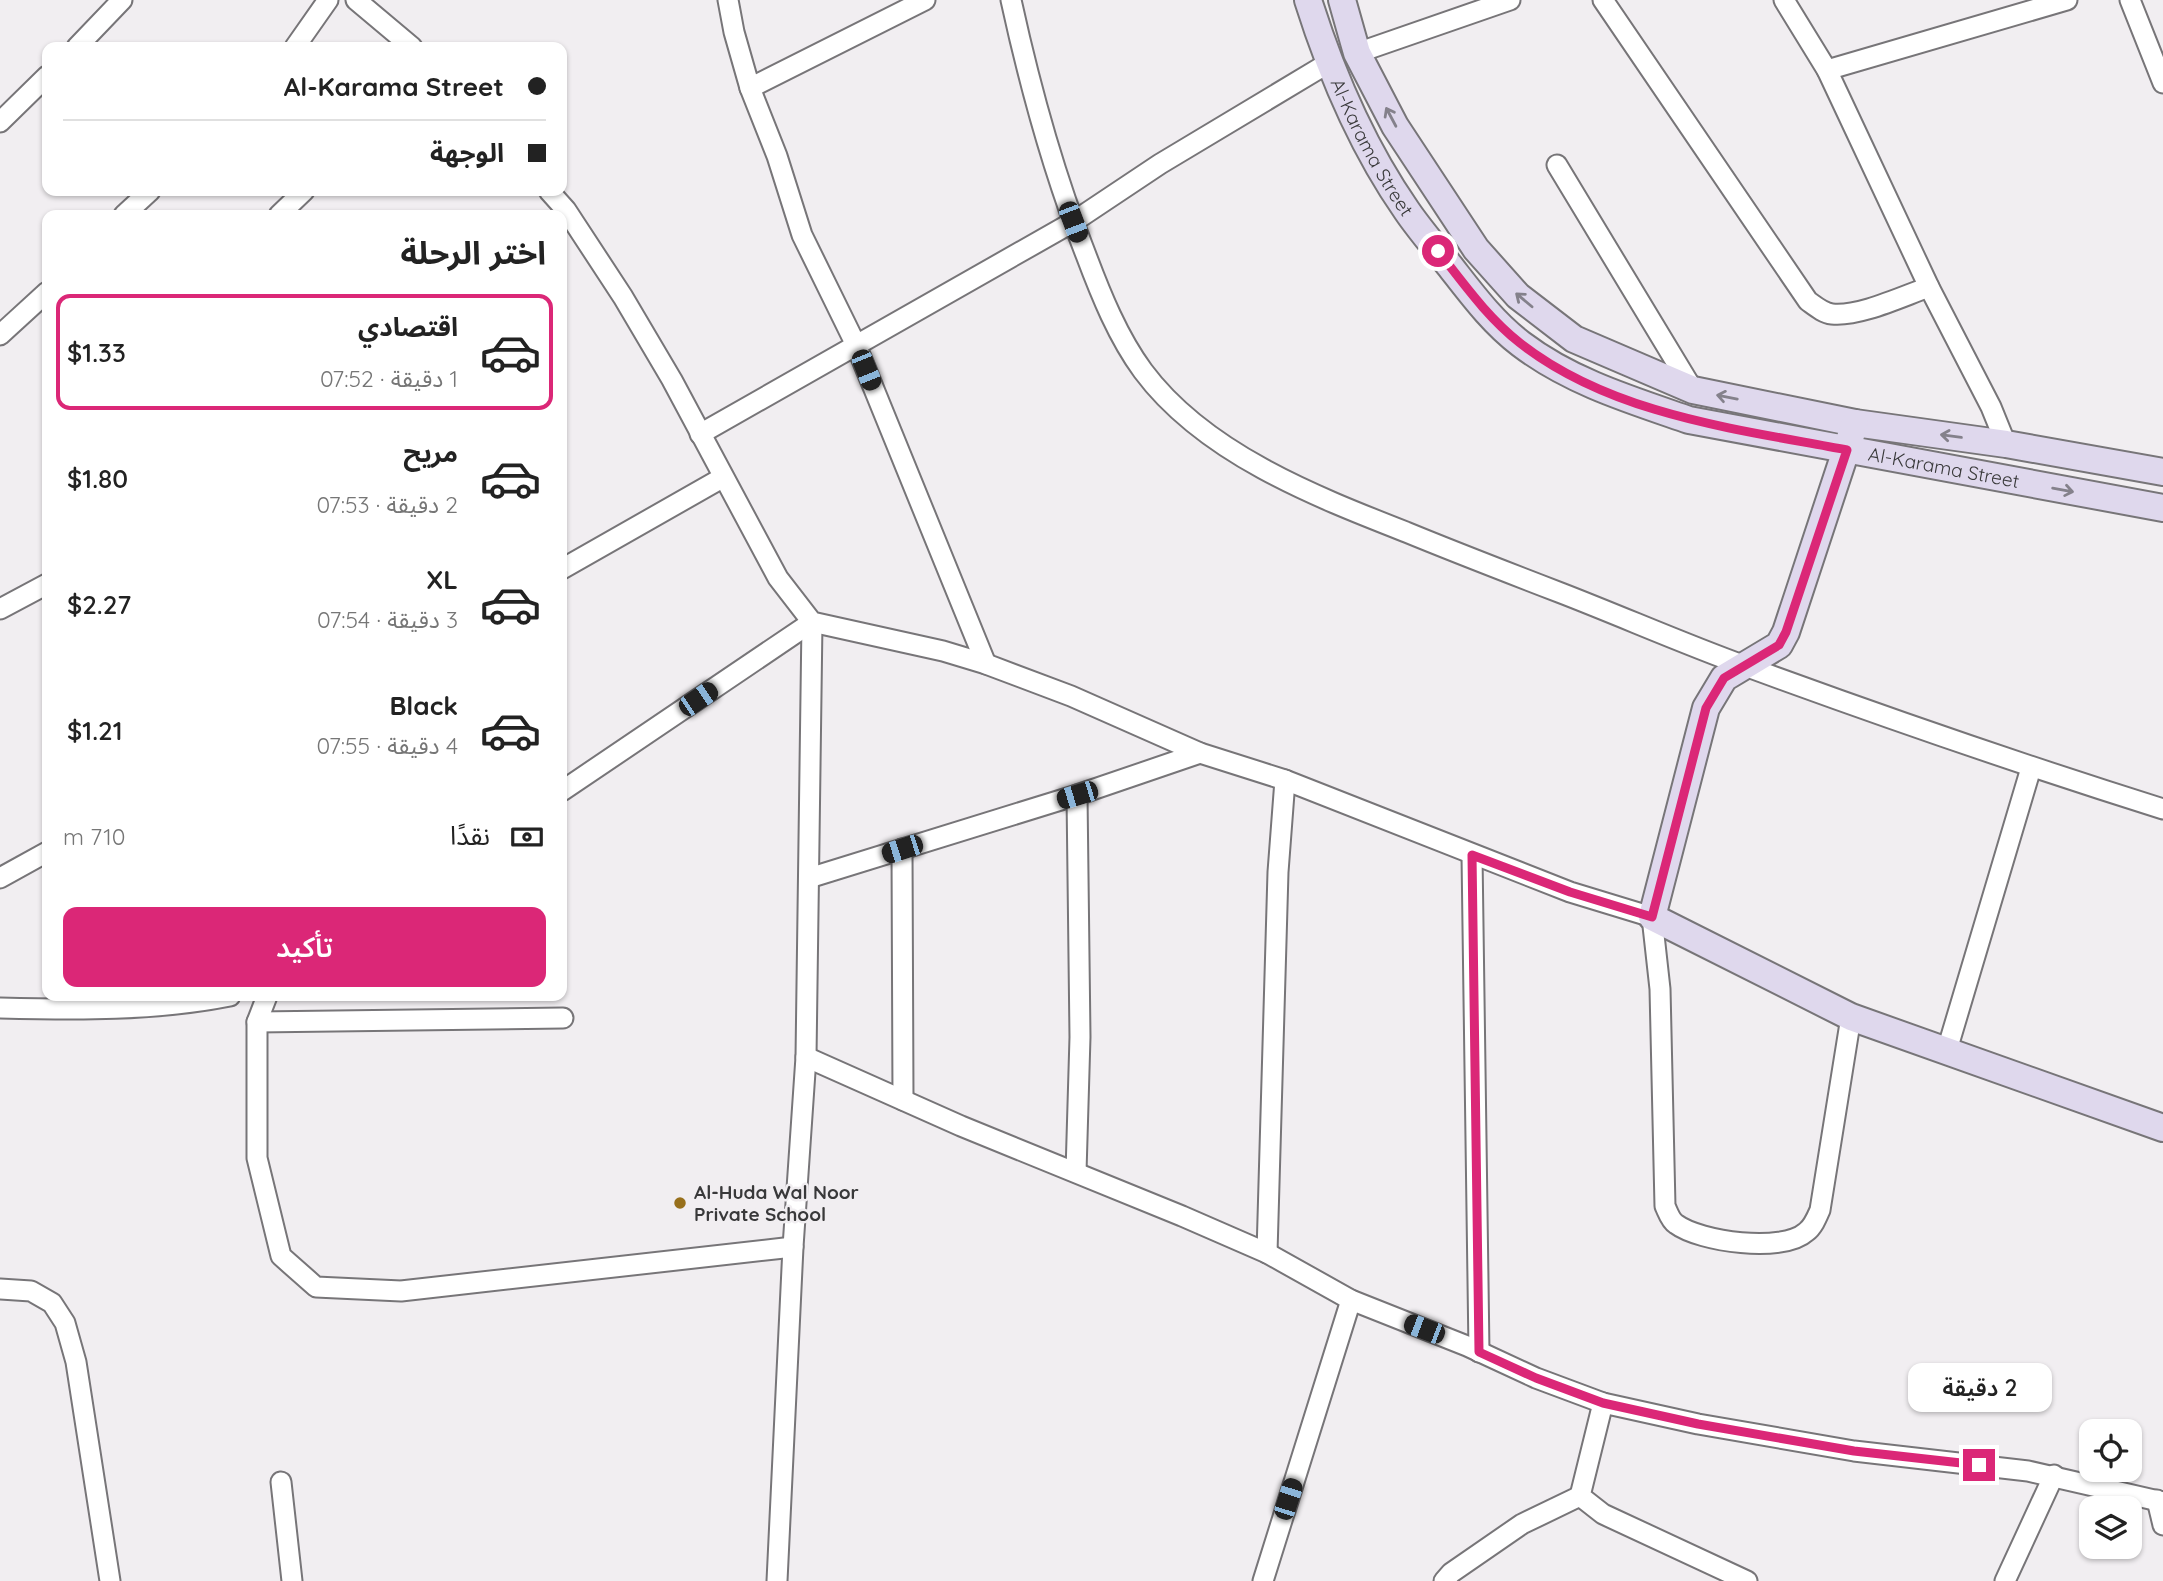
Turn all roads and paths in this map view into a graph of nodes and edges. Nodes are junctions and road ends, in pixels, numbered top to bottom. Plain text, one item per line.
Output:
1 (122, 0) edge
2 (328, 0) edge
3 (356, 0) edge
4 (728, 0) edge
5 (925, 0) edge
6 (1011, 0) edge
7 (1308, 0) edge
8 (1342, 0) edge
9 (1510, 0) edge
10 (1603, 0) edge
11 (1784, 0) edge
12 (2067, 0) edge
13 (2130, 0) edge
14 (82, 42) edge
15 (299, 42) edge
16 (406, 42) edge
17 (1357, 53) junction
18 (1330, 62) junction
19 (1826, 70) junction
20 (42, 81) edge
21 (2163, 83) edge
22 (750, 88) junction
23 (0, 122) edge
24 (1557, 165) dead end
25 (145, 196) edge
26 (299, 196) edge
27 (129, 210) edge
28 (284, 210) edge
29 (567, 219) edge
30 (1073, 222) junction
31 (1929, 287) junction
32 (42, 297) edge
33 (0, 335) edge
34 (856, 345) junction
35 (1693, 390) junction
36 (1854, 423) junction
37 (700, 433) junction
38 (2006, 444) junction
39 (1847, 450) junction
40 (2163, 472) edge
41 (722, 478) junction
42 (2163, 508) edge
43 (567, 566) edge
44 (42, 587) edge
45 (0, 609) edge
46 (812, 622) junction
47 (986, 664) junction
48 (1743, 665) junction
49 (1200, 752) junction
50 (2031, 768) junction
51 (1285, 780) junction
52 (567, 788) edge
53 (1077, 795) junction
54 (2163, 809) edge
55 (902, 849) junction
56 (42, 855) edge
57 (1472, 855) junction
58 (0, 878) edge
59 (809, 878) junction
60 (1652, 917) junction
61 (196, 1001) edge
62 (265, 1001) edge
63 (0, 1008) edge
64 (1851, 1017) junction
65 (564, 1018) dead end
66 (257, 1022) junction
67 (1947, 1050) junction
68 (806, 1057) junction
69 (903, 1100) junction
70 (2163, 1128) edge
71 (1076, 1172) junction
72 (793, 1247) junction
73 (1267, 1254) junction
74 (0, 1289) edge
75 (1351, 1300) junction
76 (1479, 1352) junction
77 (1603, 1403) junction
78 (2053, 1475) junction
79 (281, 1482) dead end
80 (1580, 1496) junction
81 (2160, 1501) edge
82 (2163, 1525) edge
83 (110, 1581) edge
84 (292, 1581) edge
85 (777, 1581) edge
86 (1263, 1581) edge
87 (1444, 1581) edge
88 (1747, 1581) edge
89 (2006, 1581) edge

1 - 14 street
2 - 15 street
3 - 16 street
4 - 22 street
5 - 22 street
6 - 30 street
7 - 18 street, Al-Karama Street
8 - 17 street, Al-Karama Street
9 - 17 street
10 - 31 street
11 - 19 street
12 - 19 street
13 - 21 street
35 -> 17 street, Al-Karama Street
18 - 30 street
18 - 39 street, Al-Karama Street
19 - 31 street
20 - 23 street
22 - 34 street
24 - 35 street
25 - 27 street
26 - 28 street
29 - 37 street
30 - 34 street
30 - 48 street
31 - 38 street
32 - 33 street
34 - 37 street
34 - 47 street
36 -> 35 street, Al-Karama Street
38 -> 36 street, Al-Karama Street
36 - 39 street
37 - 41 street
38 - 40 street, Al-Karama Street
39 -> 42 street, Al-Karama Street
39 - 48 street
41 - 43 street
41 - 46 street
44 - 45 street
46 - 47 street
46 - 52 street
46 - 59 street
47 - 49 street
48 - 50 street
48 - 60 street
49 - 51 street
49 - 53 street
50 - 54 street
50 - 67 street
51 - 57 street
51 - 73 street
53 - 55 street
53 - 71 street
55 - 59 street
55 - 69 street
56 - 58 street
57 - 60 street
57 - 76 street
59 - 68 street
60 - 64 street
60 - 64 street
61 - 63 street
62 - 66 street
64 - 67 street
65 - 66 street
66 - 72 street
67 - 70 street
68 - 69 street
68 - 72 street
69 - 71 street
71 - 73 street
72 - 85 street
73 - 75 street
74 - 83 street
75 - 76 street
75 - 86 street
76 - 77 street
77 - 78 street
77 - 80 street
78 - 81 street
78 - 89 street
79 - 84 street
80 - 87 street
80 - 88 street
81 - 82 street

